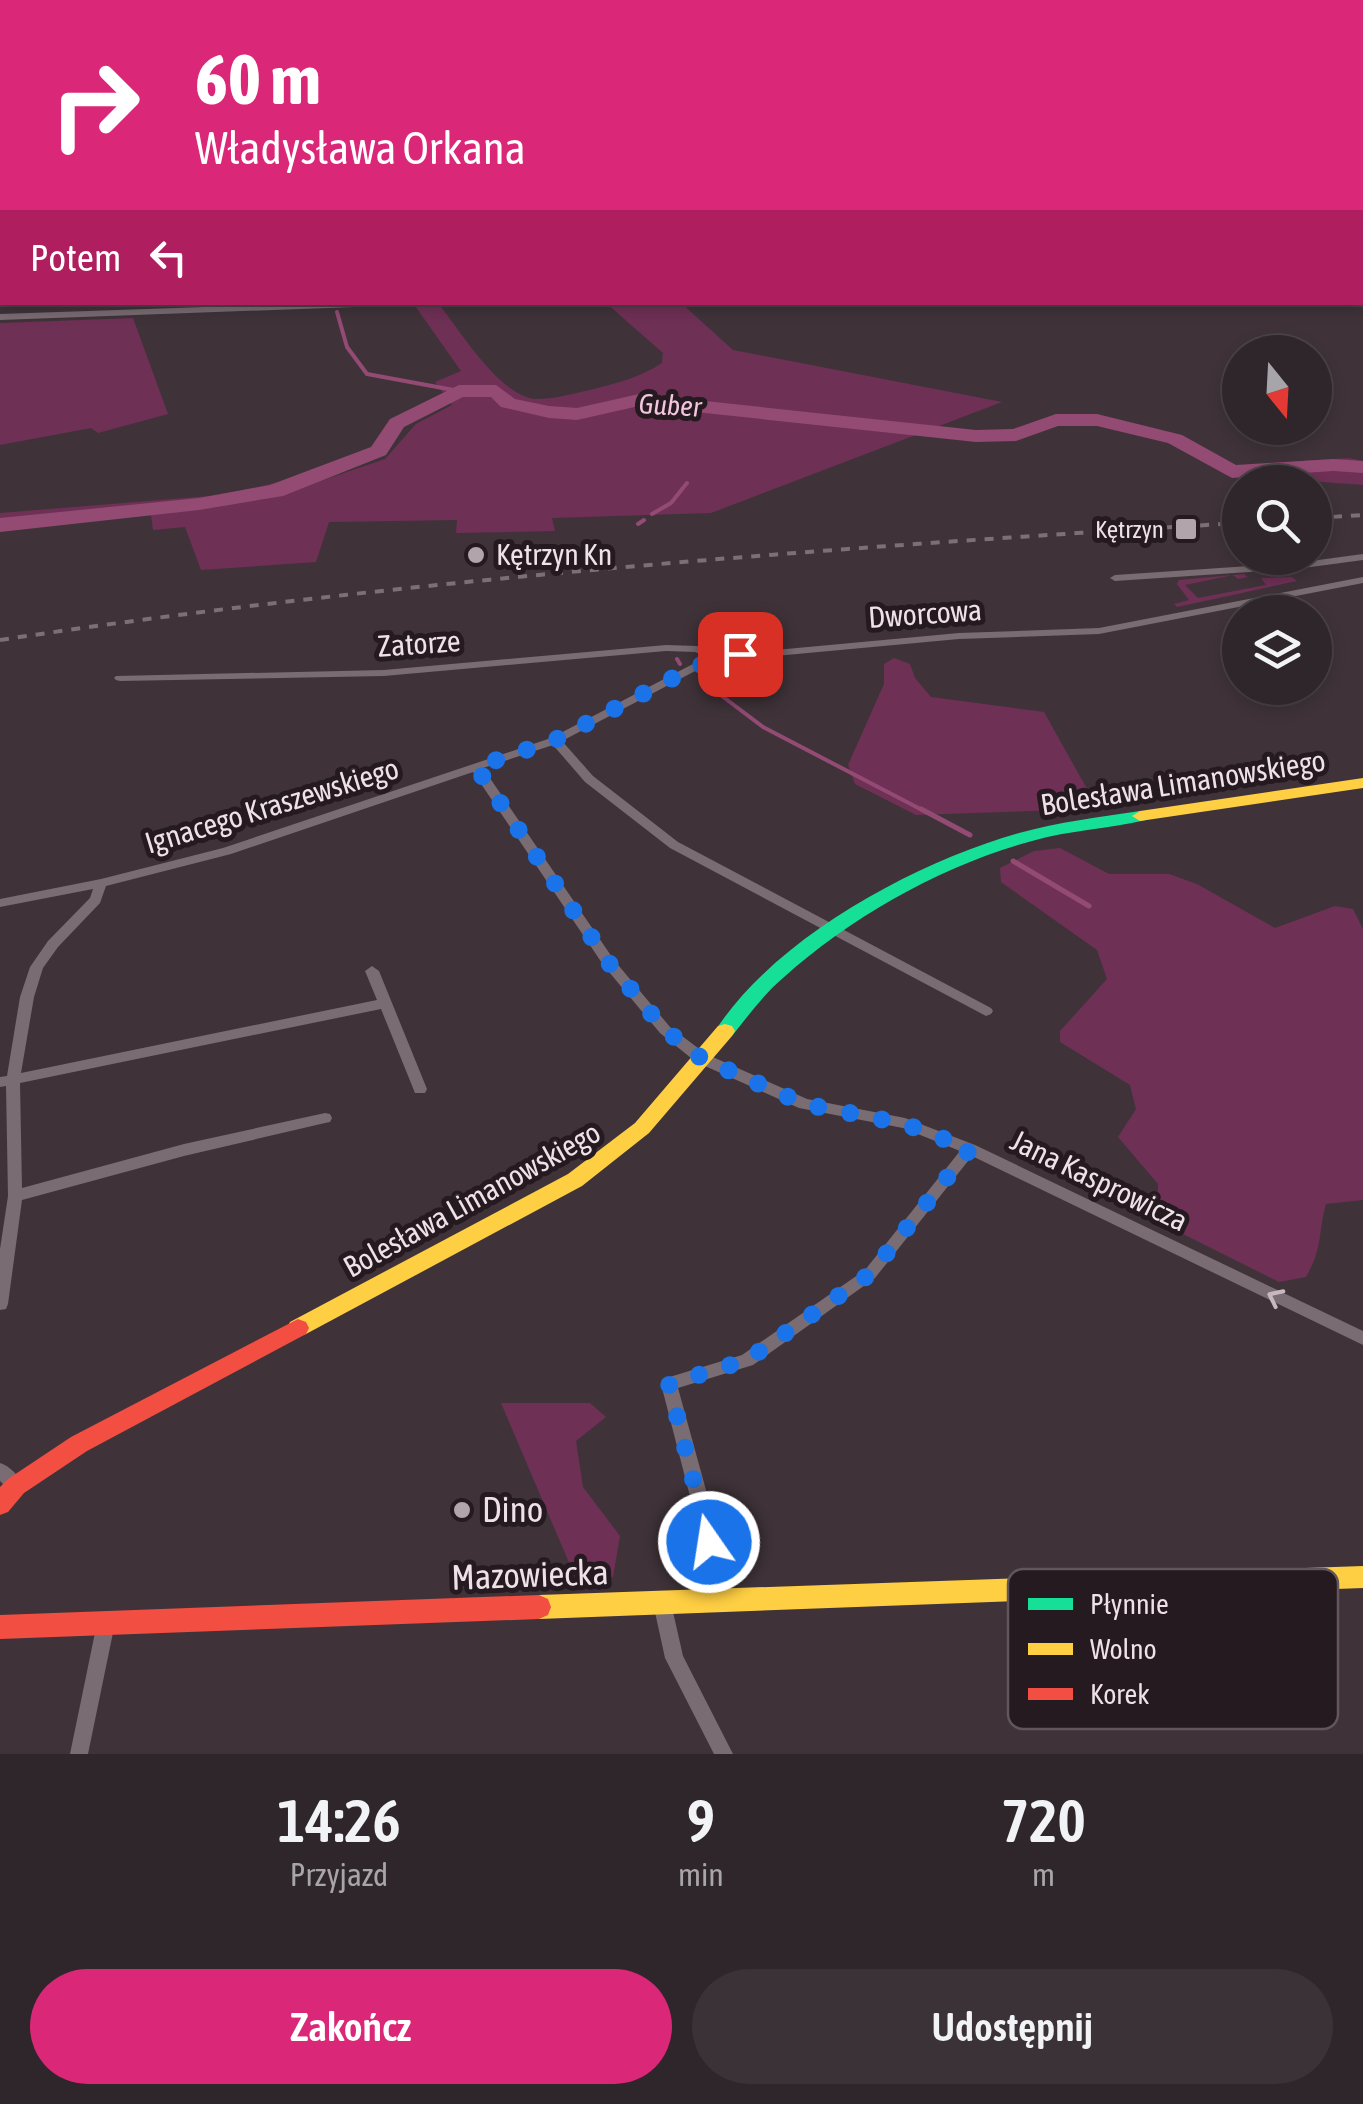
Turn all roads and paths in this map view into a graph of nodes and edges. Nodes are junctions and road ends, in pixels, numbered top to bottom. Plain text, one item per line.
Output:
1 (347, 305) edge
2 (0, 317) edge
3 (1363, 556) edge
4 (1332, 561) edge
5 (1222, 571) edge
6 (1304, 575) edge
7 (1115, 578) dead end
8 (1363, 580) edge
9 (1315, 588) junction
10 (720, 658) junction
11 (120, 678) dead end
12 (555, 740) junction
13 (476, 767) junction
14 (1363, 782) edge
15 (101, 883) junction
16 (0, 903) edge
17 (835, 931) junction
18 (372, 971) dead end
19 (385, 1003) junction
20 (986, 1011) dead end
21 (701, 1058) junction
22 (6, 1081) edge
23 (420, 1088) dead end
24 (325, 1118) dead end
25 (970, 1149) junction
26 (14, 1196) junction
27 (0, 1304) edge
28 (1363, 1338) edge
29 (0, 1470) edge
30 (16, 1486) junction
31 (0, 1504) edge
32 (1363, 1577) edge
33 (1338, 1578) edge
34 (1008, 1590) edge
35 (720, 1600) junction
36 (662, 1603) junction
37 (106, 1623) junction
38 (0, 1627) edge
39 (79, 1754) edge
40 (724, 1754) edge

1 - 2 street
3 - 4 street
5 - 7 street
6 - 9 street
8 - 9 street, Dworcowa
9 - 10 street, Dworcowa
10 - 11 street, Zatorze
10 - 12 street, Dworcowa
12 - 13 street, Ignacego Kraszewskiego
12 - 17 street
13 - 15 street, Ignacego Kraszewskiego
13 - 21 street, Jana Kasprowicza
14 - 17 street, Bolesława Limanowskiego
15 - 16 street, Ignacego Kraszewskiego
15 - 22 street
17 - 20 street
17 - 21 street, Bolesława Limanowskiego
18 - 19 street
19 - 22 street
19 - 23 street
21 - 25 street, Jana Kasprowicza
21 - 30 street, Bolesława Limanowskiego
22 - 26 street
24 - 26 street
28 -> 25 street, Jana Kasprowicza
25 - 35 street
26 - 27 street
29 - 30 street
30 - 31 street, Bolesława Limanowskiego
32 - 33 street, Mazowiecka
34 - 35 street, Mazowiecka
35 - 36 street, Mazowiecka
36 - 37 street, Mazowiecka
36 - 40 street
37 - 38 street, Mazowiecka
37 - 39 street

